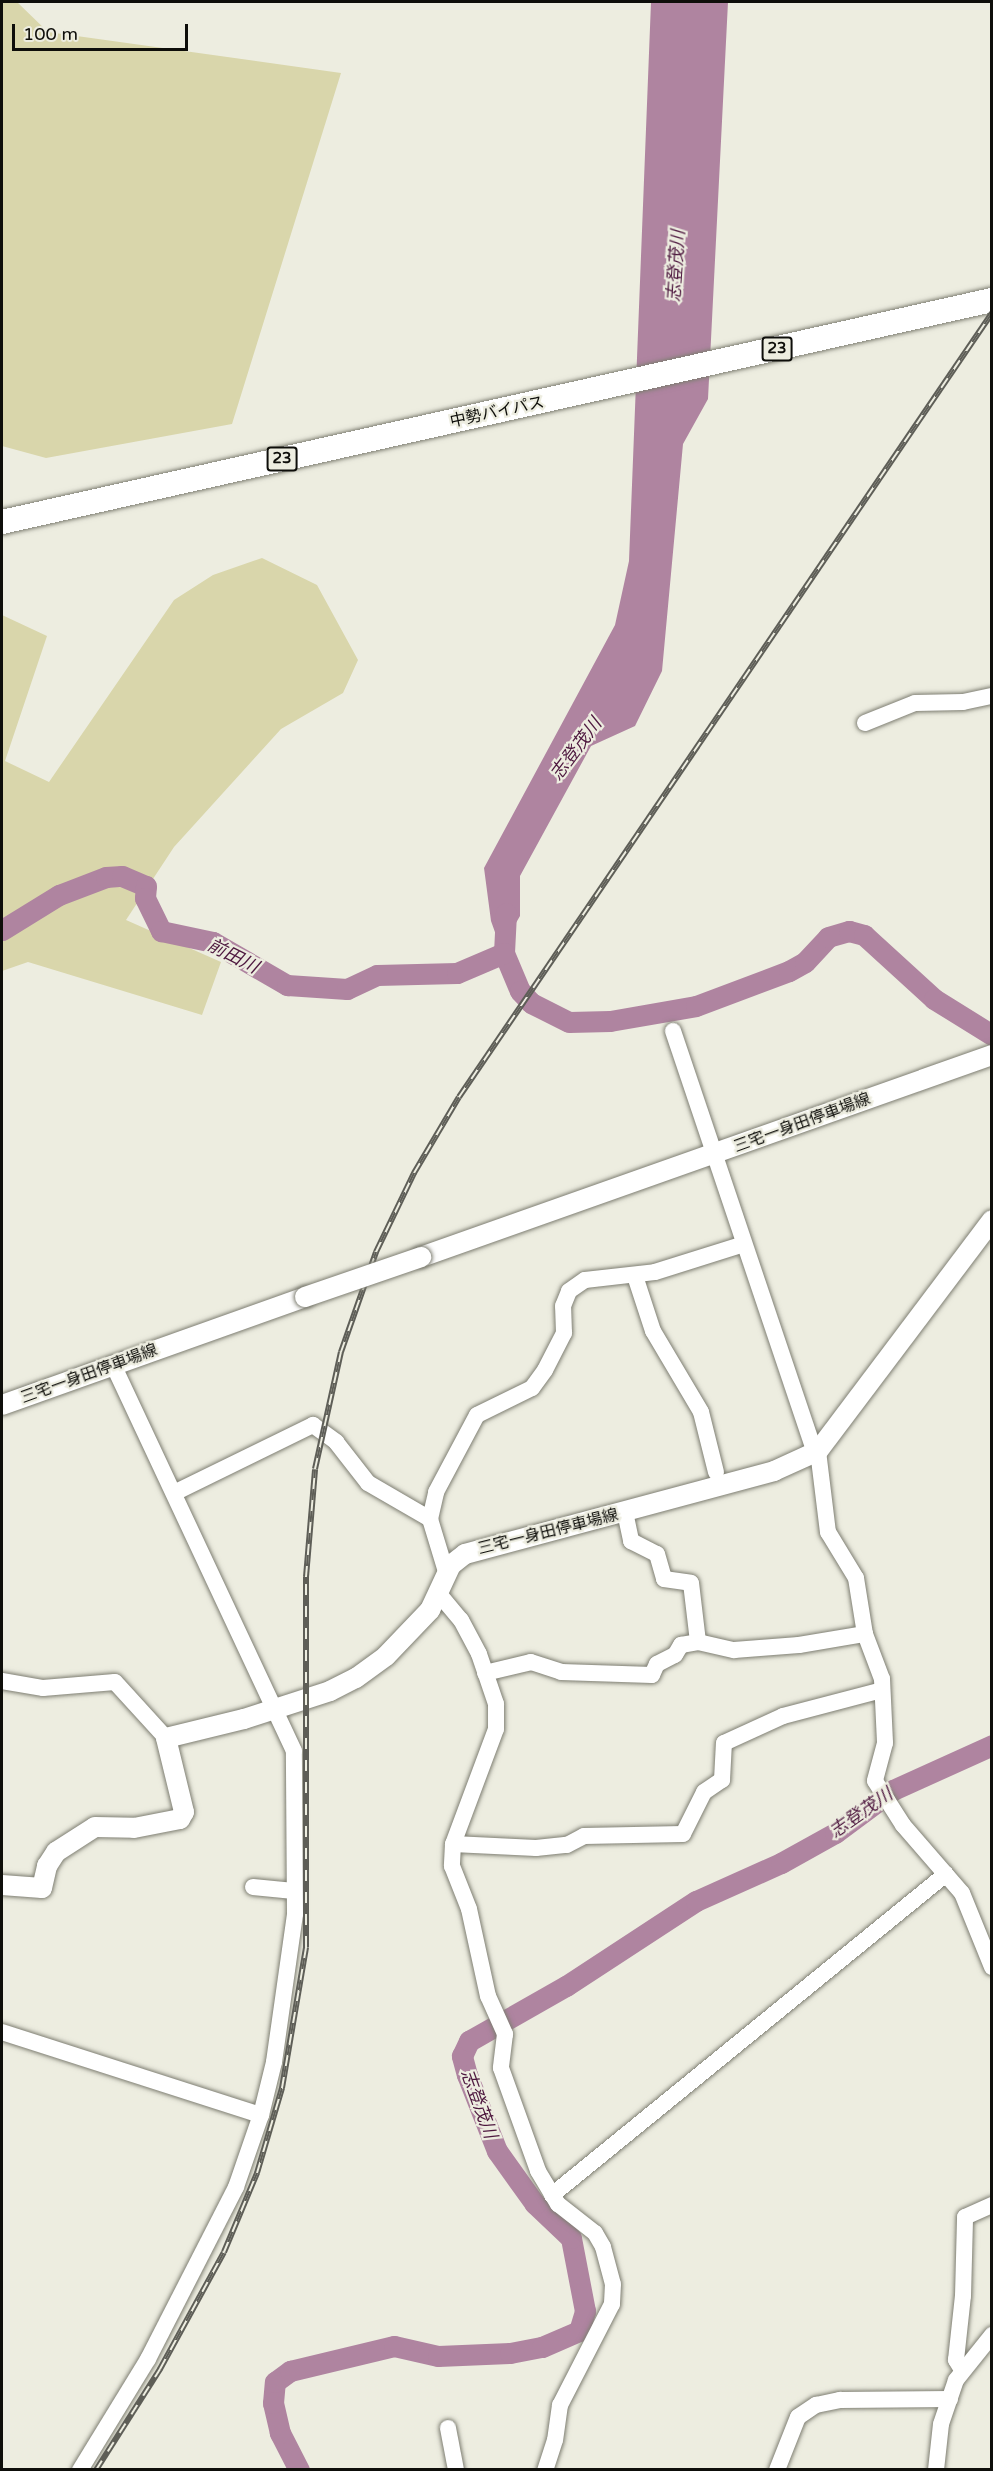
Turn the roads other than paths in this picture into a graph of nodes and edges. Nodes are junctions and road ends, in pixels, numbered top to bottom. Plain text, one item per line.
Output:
1 (992, 300) edge
2 (2, 522) edge
3 (992, 696) edge
4 (865, 723) dead end
5 (673, 1031) dead end
6 (985, 1058) edge
7 (712, 1155) junction
8 (992, 1220) edge
9 (744, 1244) junction
10 (635, 1276) junction
11 (113, 1365) junction
12 (2, 1405) edge
13 (817, 1452) junction
14 (716, 1472) dead end
15 (174, 1493) junction
16 (625, 1512) junction
17 (430, 1520) junction
18 (447, 1575) junction
19 (439, 1594) junction
20 (865, 1634) junction
21 (698, 1642) junction
22 (485, 1673) junction
23 (2, 1681) edge
24 (882, 1690) junction
25 (276, 1707) junction
26 (166, 1738) junction
27 (453, 1844) junction
28 (946, 1874) junction
29 (2, 1885) edge
30 (253, 1887) dead end
31 (294, 1891) junction
32 (992, 1967) edge
33 (2, 2032) edge
34 (261, 2115) junction
35 (552, 2195) junction
36 (992, 2205) edge
37 (992, 2335) edge
38 (962, 2370) junction
39 (950, 2399) junction
40 (448, 2428) dead end
41 (80, 2469) edge
42 (456, 2469) edge
43 (545, 2469) edge
44 (777, 2469) edge
45 (936, 2469) edge

1 - 2 highway, 中勢バイパス / 23
3 - 4 street
5 - 7 street
6 - 7 main road, 三宅一身田停車場線
7 - 9 street
7 - 11 main road, 三宅一身田停車場線, bridge
8 - 13 main road, 三宅一身田停車場線
9 - 10 street
9 - 13 street
10 - 14 street
10 - 17 street
11 - 12 main road, 三宅一身田停車場線
11 - 15 street
13 - 16 main road, 三宅一身田停車場線
13 - 20 street
15 - 17 street
15 - 25 street
16 - 18 main road, 三宅一身田停車場線
16 - 21 street
17 - 18 street
18 - 19 main road, 三宅一身田停車場線
19 - 22 street
19 - 25 main road, 三宅一身田停車場線
20 - 21 street
20 - 24 street
21 - 22 street
22 - 27 street
23 - 26 street
24 - 27 street
24 - 28 street
25 - 26 main road, 三宅一身田停車場線
25 - 31 street
26 - 29 main road
27 - 35 street
28 - 32 street
28 - 35 street
30 - 31 street
31 - 34 street
33 - 34 street
34 - 41 street
35 - 43 street
36 - 38 street
37 - 38 street
38 - 39 street
39 - 44 street
39 - 45 street
40 - 42 street

